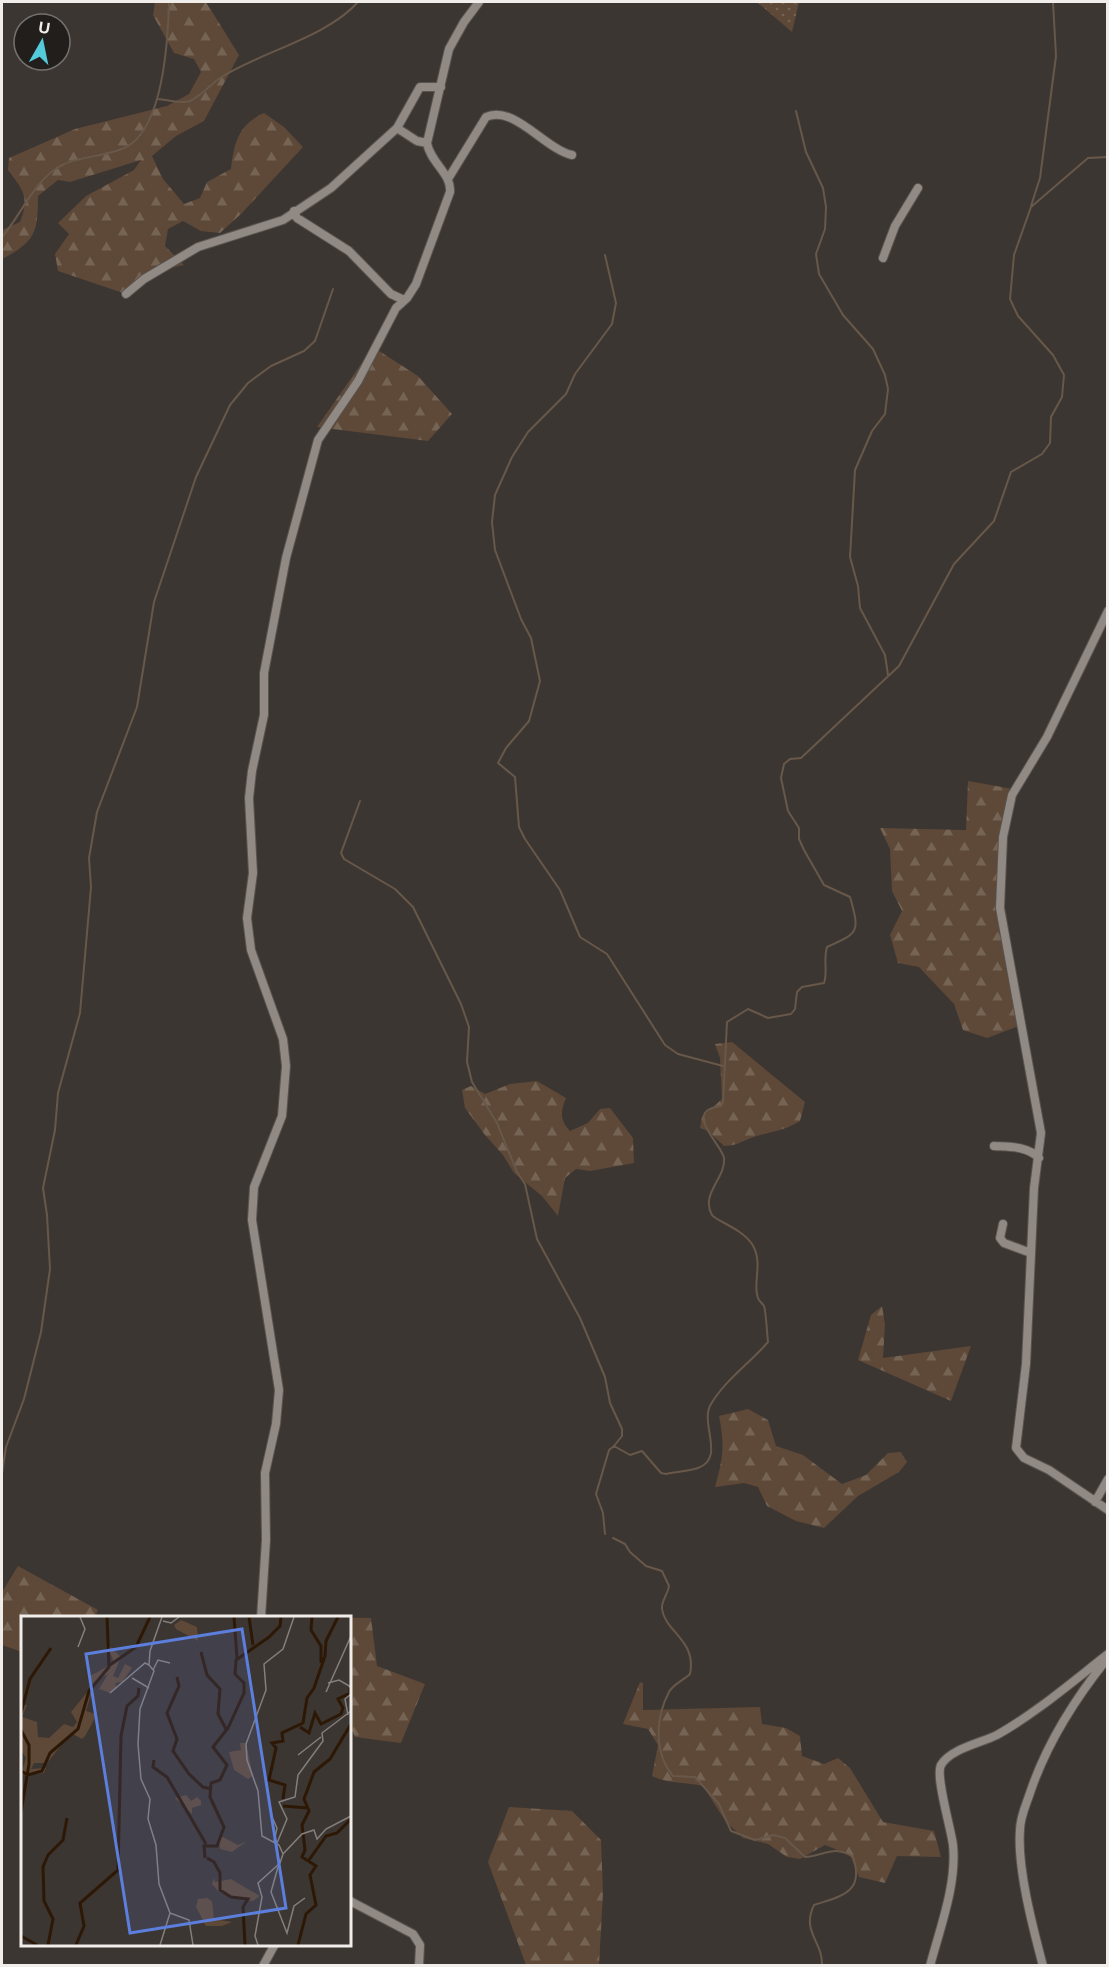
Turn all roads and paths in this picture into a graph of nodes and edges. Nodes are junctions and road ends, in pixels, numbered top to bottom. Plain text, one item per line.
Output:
1 (479, 2) edge
2 (441, 87) junction
3 (397, 128) junction
4 (427, 143) junction
5 (572, 155) dead end
6 (448, 179) junction
7 (918, 188) dead end
8 (294, 211) junction
9 (883, 258) dead end
10 (126, 294) dead end
11 (404, 300) junction
12 (1107, 611) edge
13 (994, 1146) dead end
14 (1039, 1158) junction
15 (1003, 1224) dead end
16 (1031, 1253) junction
17 (1107, 1479) edge
18 (1095, 1502) junction
19 (1107, 1510) edge
20 (261, 1616) edge
21 (1107, 1656) edge
22 (351, 1902) edge
23 (274, 1946) edge
24 (263, 1965) edge
25 (419, 1965) edge
26 (930, 1965) edge
27 (1043, 1965) edge

1 - 2 street
2 - 3 street
2 - 4 street
3 - 4 street
3 - 8 street
4 - 6 street
5 - 6 street
6 - 11 street
7 - 9 street
8 - 10 street
8 - 11 street
11 - 20 street
12 - 14 street
13 - 14 street
14 - 16 street
15 - 16 street
16 - 18 street
17 - 18 street
18 - 19 street
21 - 26 street
21 - 27 street
22 - 25 street
23 - 24 street

